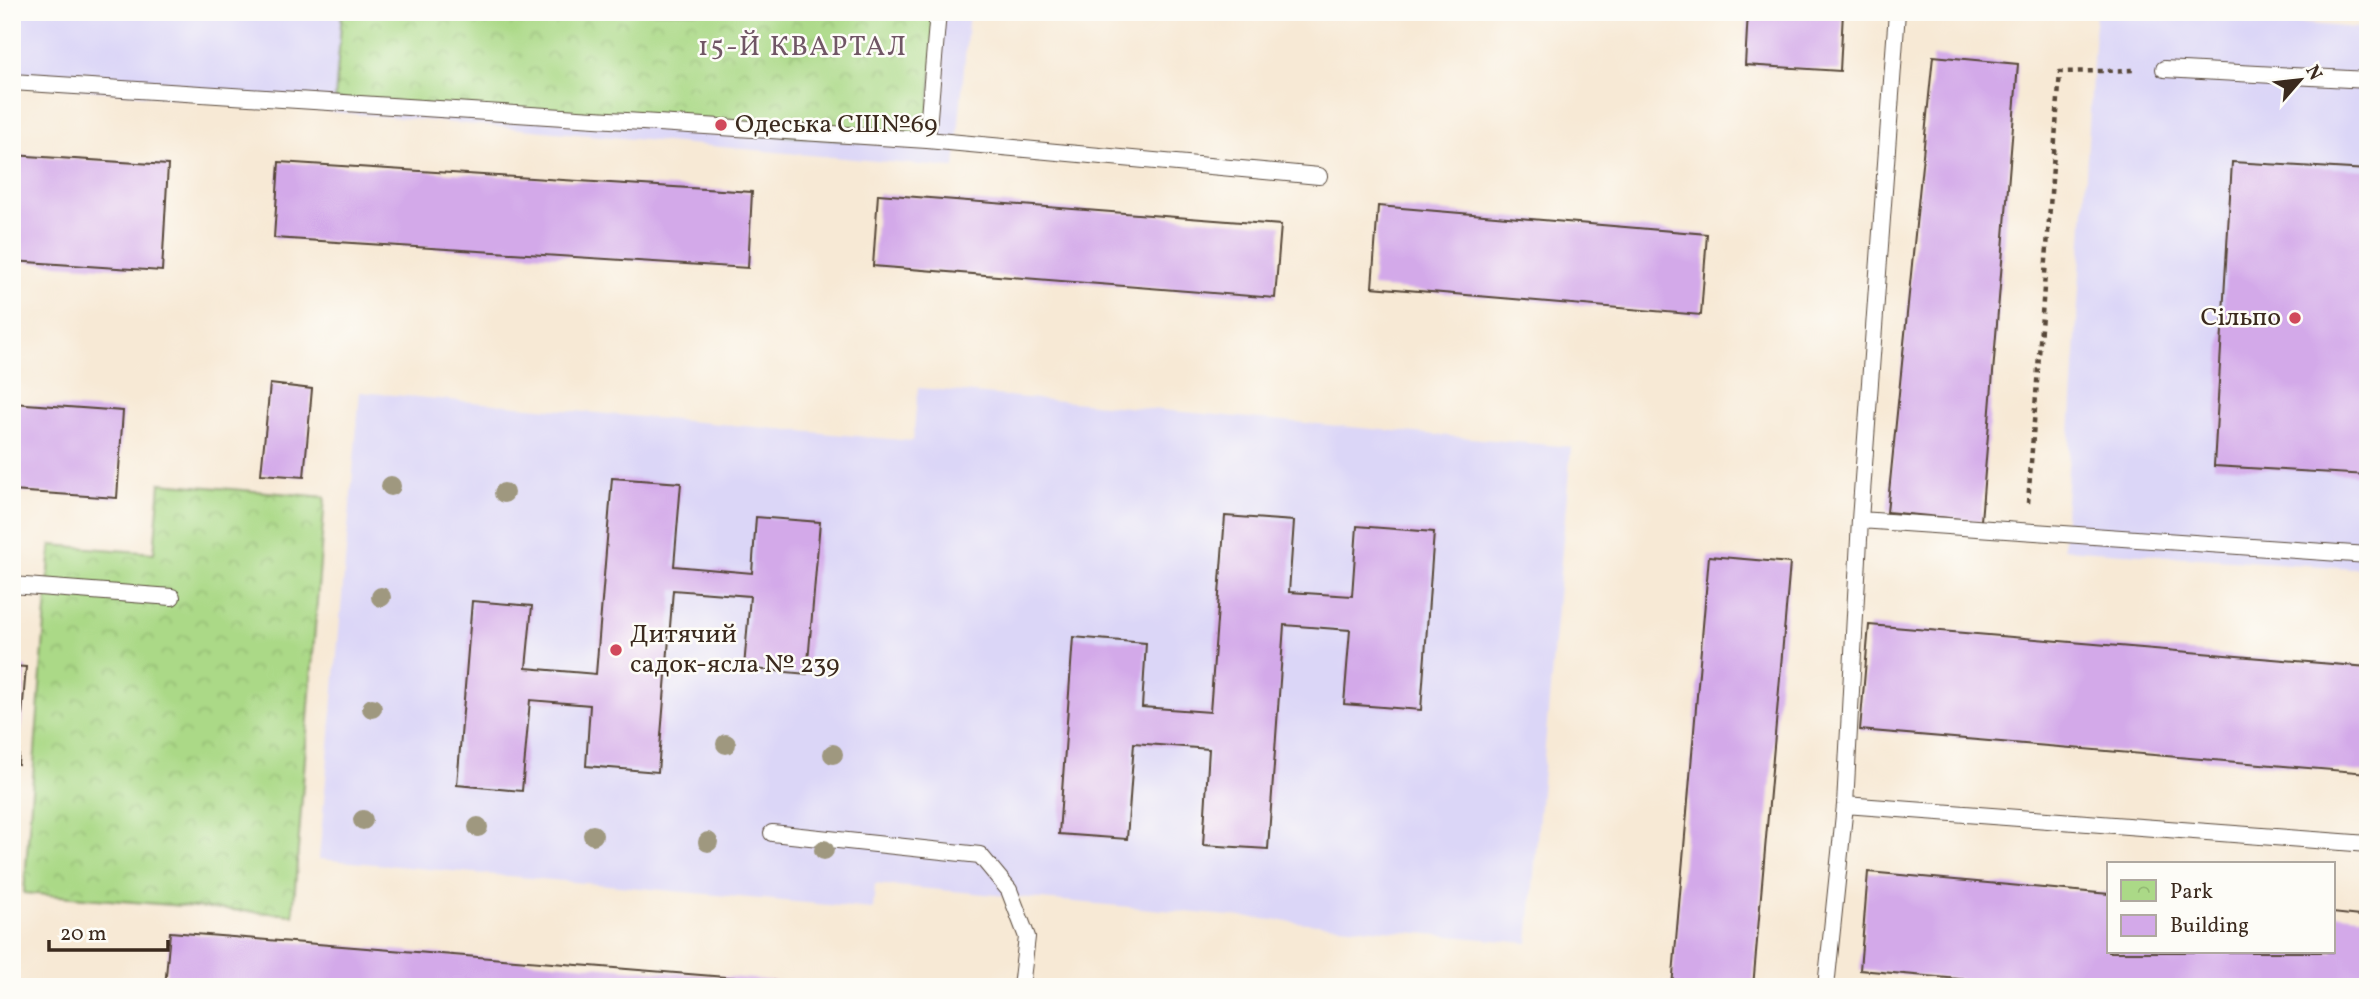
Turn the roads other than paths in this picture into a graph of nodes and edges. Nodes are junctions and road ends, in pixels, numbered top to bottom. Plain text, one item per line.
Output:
1 (938, 12) edge
2 (1897, 12) edge
3 (2164, 69) road end
4 (2368, 80) edge
5 (12, 82) edge
6 (927, 140) junction
7 (1320, 176) dead end
8 (1860, 520) junction
9 (2368, 555) edge
10 (12, 585) edge
11 (172, 597) dead end
12 (1845, 805) junction
13 (772, 833) dead end
14 (2368, 844) edge
15 (1020, 987) edge
16 (1826, 987) edge

1 - 6 lane
2 - 8 lane
3 - 4 lane
5 - 6 lane
6 - 7 lane
8 - 9 lane
8 - 12 lane
10 - 11 lane
12 - 14 lane
12 - 16 lane
13 - 15 lane

